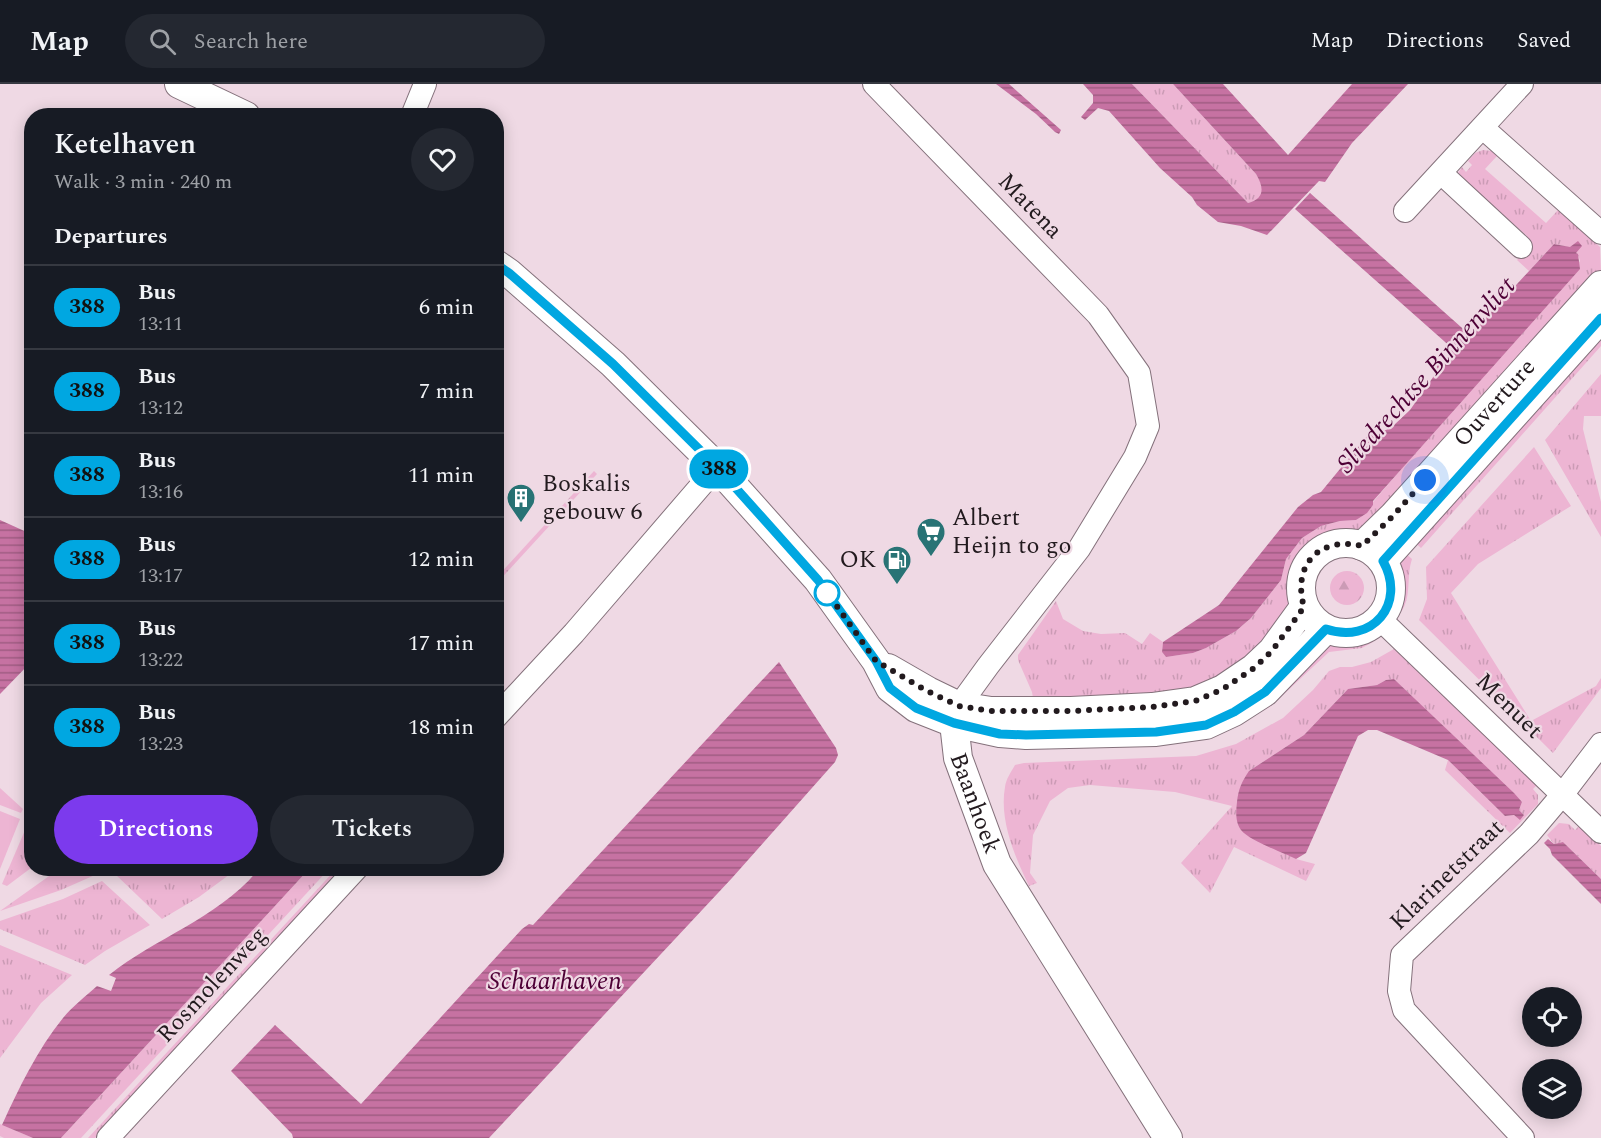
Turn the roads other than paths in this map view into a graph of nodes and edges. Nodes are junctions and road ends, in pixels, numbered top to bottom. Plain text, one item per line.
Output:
1 (179, 84) edge
2 (425, 84) edge
3 (874, 84) edge
4 (1522, 84) edge
5 (220, 92) edge
6 (237, 108) edge
7 (415, 108) edge
8 (1483, 128) junction
9 (1440, 173) junction
10 (1405, 211) dead end
11 (1601, 233) edge
12 (1521, 247) dead end
13 (504, 270) edge
14 (1601, 285) edge
15 (1601, 318) edge
16 (717, 467) junction
17 (1373, 554) junction
18 (1304, 607) junction
19 (1380, 619) junction
20 (1326, 629) junction
21 (504, 708) edge
22 (956, 715) junction
23 (1601, 744) edge
24 (1562, 795) junction
25 (1601, 832) edge
26 (350, 876) edge
27 (108, 1138) edge
28 (1168, 1138) edge
29 (1523, 1138) edge

1 - 5 street
2 - 7 street
3 - 22 street, Matena
4 - 8 street
5 - 6 street
8 - 9 street
8 - 11 street
9 - 10 street
9 - 12 street
13 - 16 street
14 - 17 street, Ouverture
15 - 17 street, Ouverture
16 - 21 street
16 - 22 street
17 - 18 street
17 - 19 street
18 - 20 street
18 - 22 street
19 - 20 street
19 - 24 street, Menuet
20 - 22 street
22 - 28 street, Baanhoek
23 - 24 street, Klarinetstraat
24 - 25 street, Menuet
24 - 29 street, Klarinetstraat
26 - 27 street, Rosmolenweg

